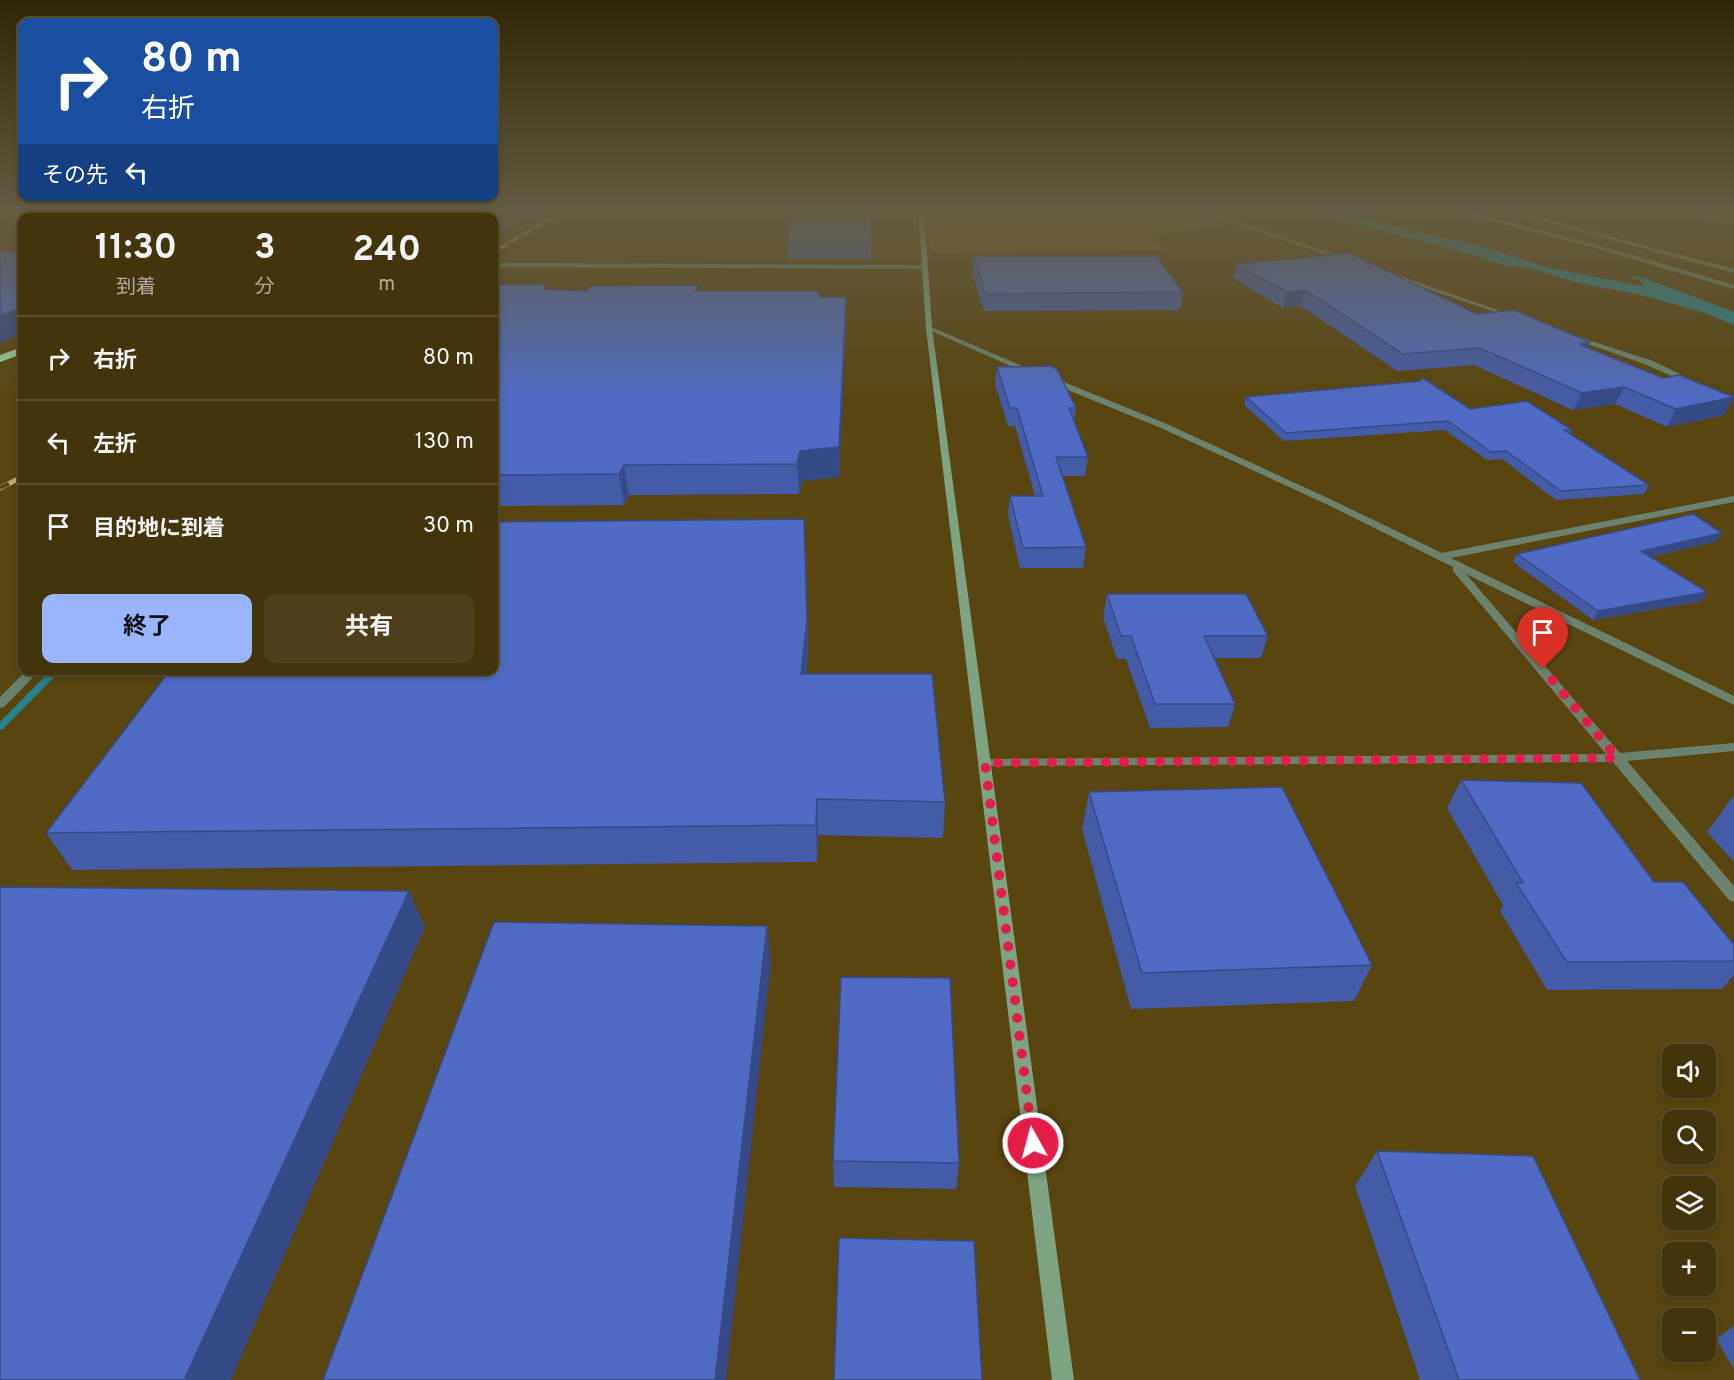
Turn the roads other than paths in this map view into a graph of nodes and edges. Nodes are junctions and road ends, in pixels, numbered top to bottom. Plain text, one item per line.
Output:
1 (923, 271) edge
2 (1380, 271) edge
3 (1686, 271) edge
4 (1734, 287) edge
5 (1523, 320) edge
6 (929, 328) junction
7 (1564, 334) edge
8 (18, 352) edge
9 (0, 359) edge
10 (1703, 387) edge
11 (1734, 499) edge
12 (1439, 557) junction
13 (1452, 563) junction
14 (29, 675) edge
15 (1734, 701) edge
16 (0, 704) edge
17 (1734, 747) edge
18 (1617, 758) junction
19 (985, 763) junction
20 (1734, 896) edge
21 (1063, 1380) edge

1 - 6 street
2 - 5 street
3 - 4 street
6 - 12 street
6 - 19 street
7 - 10 street
8 - 9 highway
11 - 12 street
12 - 13 street
13 - 15 street
13 - 18 street
14 - 16 street
17 - 18 street
18 - 19 street
18 - 20 street
19 - 21 street

